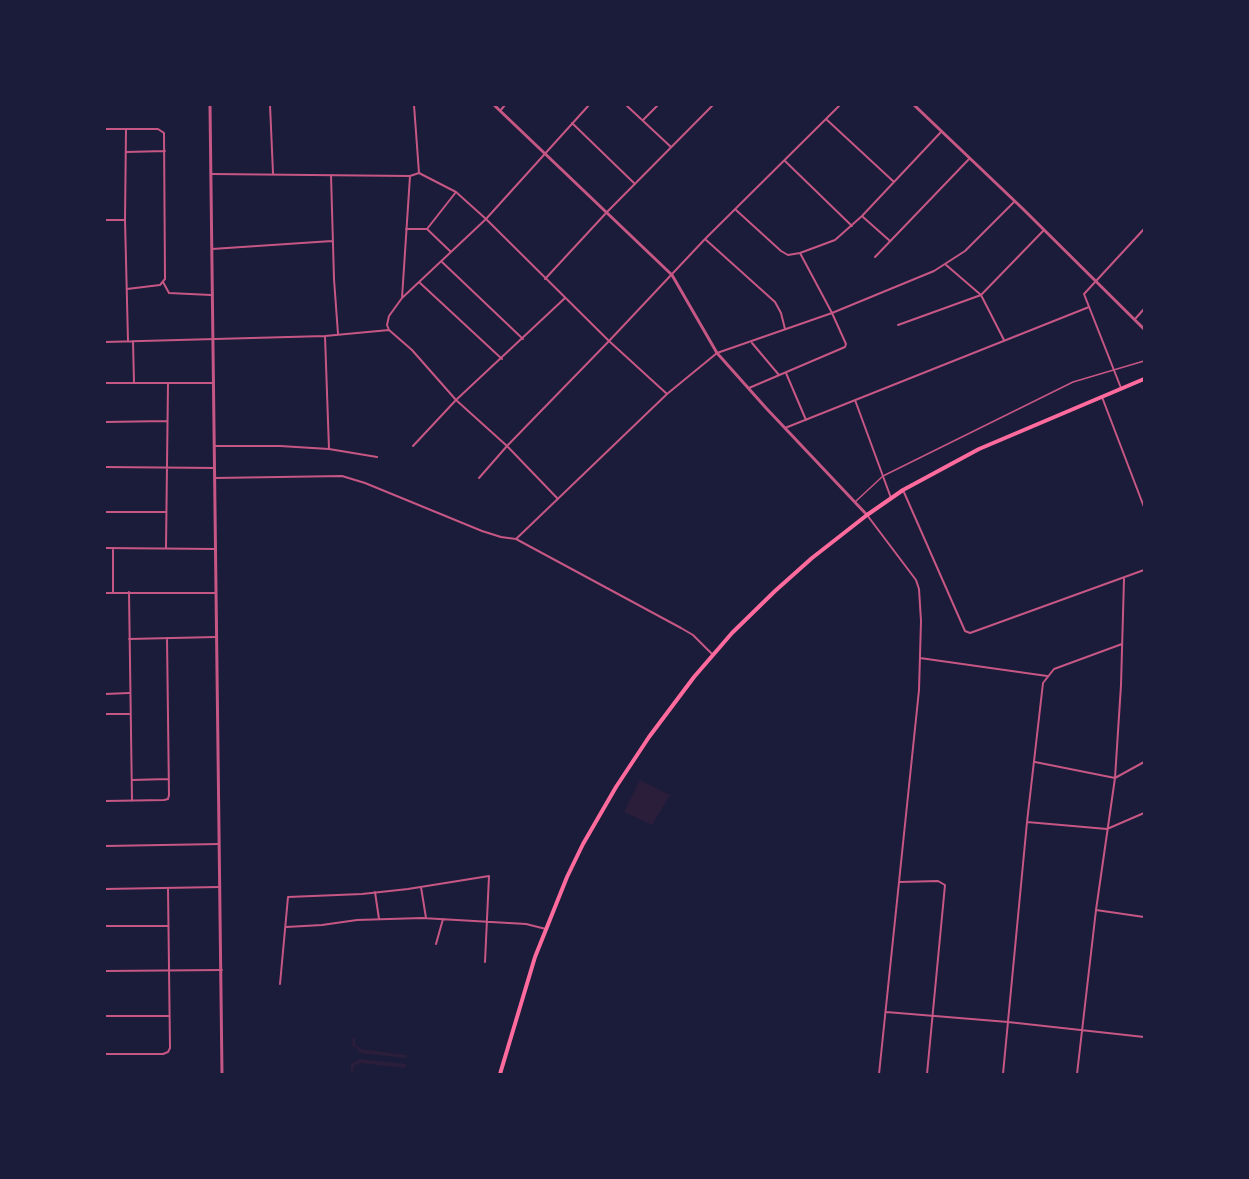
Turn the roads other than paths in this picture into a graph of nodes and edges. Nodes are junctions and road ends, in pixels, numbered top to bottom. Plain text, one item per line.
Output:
1 (210, 105) edge
2 (270, 105) edge
3 (414, 105) edge
4 (494, 105) edge
5 (505, 105) edge
6 (589, 105) edge
7 (626, 105) edge
8 (658, 105) edge
9 (713, 105) edge
10 (840, 105) edge
11 (914, 105) edge
12 (500, 111) junction
13 (826, 119) junction
14 (643, 120) junction
15 (572, 123) junction
16 (105, 129) edge
17 (126, 129) junction
18 (941, 132) junction
19 (671, 147) junction
20 (165, 151) junction
21 (126, 152) junction
22 (544, 152) junction
23 (970, 159) junction
24 (785, 161) junction
25 (273, 173) junction
26 (419, 173) junction
27 (210, 174) junction
28 (331, 175) junction
29 (410, 176) junction
30 (894, 182) junction
31 (635, 184) junction
32 (456, 192) junction
33 (1015, 201) junction
34 (736, 210) junction
35 (607, 212) junction
36 (862, 216) junction
37 (486, 219) junction
38 (105, 220) edge
39 (125, 220) junction
40 (852, 226) junction
41 (406, 229) junction
42 (427, 229) junction
43 (1144, 229) edge
44 (1044, 230) junction
45 (705, 239) junction
46 (332, 241) junction
47 (890, 241) junction
48 (211, 249) junction
49 (451, 253) junction
50 (800, 253) junction
51 (875, 257) dead end
52 (441, 262) junction
53 (945, 264) junction
54 (672, 275) junction
55 (544, 279) junction
56 (1096, 281) junction
57 (163, 282) junction
58 (419, 282) junction
59 (127, 289) junction
60 (211, 295) junction
61 (981, 295) junction
62 (402, 298) junction
63 (565, 298) junction
64 (1089, 308) junction
65 (1144, 309) edge
66 (832, 313) junction
67 (1135, 319) junction
68 (898, 325) dead end
69 (786, 329) junction
70 (1144, 329) edge
71 (389, 330) junction
72 (338, 334) junction
73 (325, 336) junction
74 (212, 339) junction
75 (523, 339) junction
76 (1004, 340) junction
77 (128, 341) junction
78 (133, 341) junction
79 (609, 341) junction
80 (105, 342) edge
81 (751, 342) junction
82 (717, 353) junction
83 (502, 358) junction
84 (1144, 361) edge
85 (1114, 369) junction
86 (786, 373) junction
87 (779, 375) junction
88 (1144, 379) edge
89 (105, 383) edge
90 (134, 383) junction
91 (168, 383) junction
92 (212, 383) junction
93 (749, 388) junction
94 (1122, 388) junction
95 (668, 394) junction
96 (1101, 396) junction
97 (456, 400) junction
98 (855, 400) junction
99 (806, 420) junction
100 (167, 421) junction
101 (105, 422) edge
102 (785, 428) junction
103 (214, 446) junction
104 (413, 446) dead end
105 (507, 446) junction
106 (329, 449) junction
107 (377, 457) dead end
108 (105, 467) edge
109 (167, 468) junction
110 (215, 468) junction
111 (883, 476) junction
112 (215, 478) junction
113 (479, 478) dead end
114 (903, 490) junction
115 (891, 498) junction
116 (558, 499) junction
117 (855, 502) junction
118 (1144, 507) edge
119 (105, 512) edge
120 (166, 512) junction
121 (867, 515) junction
122 (516, 539) junction
123 (105, 548) edge
124 (113, 548) junction
125 (166, 548) junction
126 (216, 549) junction
127 (1144, 570) edge
128 (1124, 579) junction
129 (129, 592) junction
130 (105, 593) edge
131 (113, 593) junction
132 (216, 593) junction
133 (217, 636) junction
134 (167, 638) junction
135 (129, 639) junction
136 (1122, 643) junction
137 (713, 655) junction
138 (920, 658) junction
139 (1047, 676) junction
140 (130, 693) junction
141 (105, 694) edge
142 (105, 714) edge
143 (130, 714) junction
144 (1035, 762) junction
145 (1144, 762) edge
146 (1115, 778) junction
147 (168, 779) junction
148 (131, 780) junction
149 (105, 801) edge
150 (132, 801) junction
151 (1144, 813) edge
152 (1027, 822) junction
153 (1107, 829) junction
154 (219, 844) junction
155 (105, 846) edge
156 (900, 882) junction
157 (220, 887) junction
158 (421, 887) junction
159 (168, 888) junction
160 (105, 889) edge
161 (375, 892) junction
162 (1096, 910) junction
163 (1144, 917) edge
164 (426, 918) junction
165 (379, 919) junction
166 (443, 919) junction
167 (487, 921) junction
168 (105, 926) edge
169 (168, 926) junction
170 (285, 927) junction
171 (546, 929) junction
172 (436, 944) dead end
173 (485, 962) dead end
174 (222, 970) junction
175 (105, 971) edge
176 (168, 971) junction
177 (280, 984) dead end
178 (886, 1012) junction
179 (168, 1016) junction
180 (105, 1017) edge
181 (932, 1017) junction
182 (1008, 1022) junction
183 (1082, 1031) junction
184 (1144, 1036) edge
185 (105, 1054) edge
186 (222, 1074) edge
187 (500, 1074) edge
188 (879, 1074) edge
189 (927, 1074) edge
190 (1003, 1074) edge
191 (1077, 1074) edge

1 - 27 street
2 - 25 street
3 - 26 street
4 - 12 street
5 - 12 street
6 - 15 street
7 - 14 street
8 - 14 street
9 - 19 street
10 - 13 street
11 - 18 street
12 - 22 street
13 - 24 street
13 - 30 street
14 - 19 street
15 - 22 street
15 - 31 street
16 - 17 street
17 - 20 street
17 - 21 street
18 - 23 street
18 - 30 street
19 - 31 street
20 - 21 street
20 - 57 street
21 - 39 street
22 - 35 street
22 - 37 street
23 - 33 street
23 - 47 street
24 - 34 street
24 - 40 street
25 - 27 street
25 - 28 street
26 - 29 street
26 - 32 street
27 - 48 street
28 - 29 street
28 - 46 street
29 - 41 street
30 - 36 street
31 - 35 street
32 - 37 street
32 - 42 street
33 - 44 street
33 - 53 street
34 - 45 street
34 - 50 street
35 - 54 street
35 - 55 street
36 - 40 street
36 - 47 street
37 - 49 street
37 - 55 street
38 - 39 street
39 - 59 street
40 - 50 street
41 - 42 street
41 - 62 street
42 - 49 street
43 - 56 street
44 - 56 street
44 - 61 street
45 - 54 street
45 - 69 street
46 - 48 street
46 - 72 street
47 - 51 street
48 - 60 street
49 - 52 street
50 - 66 street
52 - 58 street
52 - 75 street
53 - 61 street
53 - 66 street
54 - 79 street
54 - 82 street
55 - 63 street
56 - 64 street
56 - 67 street
57 - 59 street
57 - 60 street
58 - 62 street
58 - 83 street
59 - 77 street
60 - 74 street
61 - 68 street
61 - 76 street
62 - 71 street
63 - 75 street
63 - 79 street
64 - 76 street
64 - 85 street
65 - 67 street
66 - 69 street
66 - 86 street
67 - 70 street
69 - 81 street
71 - 72 street
71 - 97 street
72 - 73 street
73 - 74 street
73 - 106 street
74 - 78 street
74 - 92 street
75 - 83 street
76 - 98 street
77 - 78 street
77 - 80 street
78 - 90 street
79 - 95 street
79 - 105 street
81 - 82 street
81 - 87 street
82 - 93 street
82 - 95 street
83 - 97 street
84 - 85 lane
85 - 94 street
85 - 111 lane
86 - 87 street
86 - 99 street
87 - 93 street
88 - 94 main road
89 - 90 street
90 - 91 street
91 - 92 street
91 - 100 street
92 - 103 street
93 - 102 street
94 - 96 main road
95 - 116 street
96 - 114 main road
96 - 118 street
97 - 104 street
97 - 105 street
98 - 99 street
98 - 111 street
99 - 102 street
100 - 101 street
100 - 109 street
102 - 117 street
103 - 106 street
103 - 110 street
105 - 113 street
105 - 116 street
106 - 107 street
108 - 109 street
109 - 110 street
109 - 120 street
110 - 112 street
111 - 115 street
111 - 117 lane
112 - 122 street
112 - 126 street
114 - 115 main road
114 - 128 street
115 - 121 main road
116 - 122 street
117 - 121 street
119 - 120 street
120 - 125 street
121 - 137 main road
121 - 138 street
122 - 137 street
123 - 124 street
124 - 125 street
124 - 131 street
125 - 126 street
126 - 132 street
127 - 128 street
128 - 136 street
129 - 131 street
129 - 132 street
129 - 135 street
130 - 131 street
132 - 133 street
133 - 134 street
133 - 154 street
134 - 135 street
134 - 147 street
135 - 140 street
136 - 139 street
136 - 146 street
137 - 171 main road
138 - 139 street
138 - 156 street
139 - 144 street
140 - 141 street
140 - 143 street
142 - 143 street
143 - 148 street
144 - 146 street
144 - 152 street
145 - 146 street
146 - 153 street
147 - 148 street
147 - 150 street
148 - 150 street
149 - 150 street
151 - 153 street
152 - 153 street
152 - 182 street
153 - 162 street
154 - 155 street
154 - 157 street
156 - 178 street
156 - 181 street
157 - 159 street
157 - 174 street
158 - 161 street
158 - 164 street
158 - 167 street
159 - 160 street
159 - 169 street
161 - 165 street
161 - 170 street
162 - 163 street
162 - 183 street
164 - 165 street
164 - 166 street
165 - 170 street
166 - 167 street
166 - 172 street
167 - 171 street
167 - 173 street
168 - 169 street
169 - 176 street
170 - 177 street
171 - 187 main road
174 - 176 street
174 - 186 street
175 - 176 street
176 - 179 street
178 - 181 street
178 - 188 street
179 - 180 street
179 - 185 street
181 - 182 street
181 - 189 street
182 - 183 street
182 - 190 street
183 - 184 street
183 - 191 street

